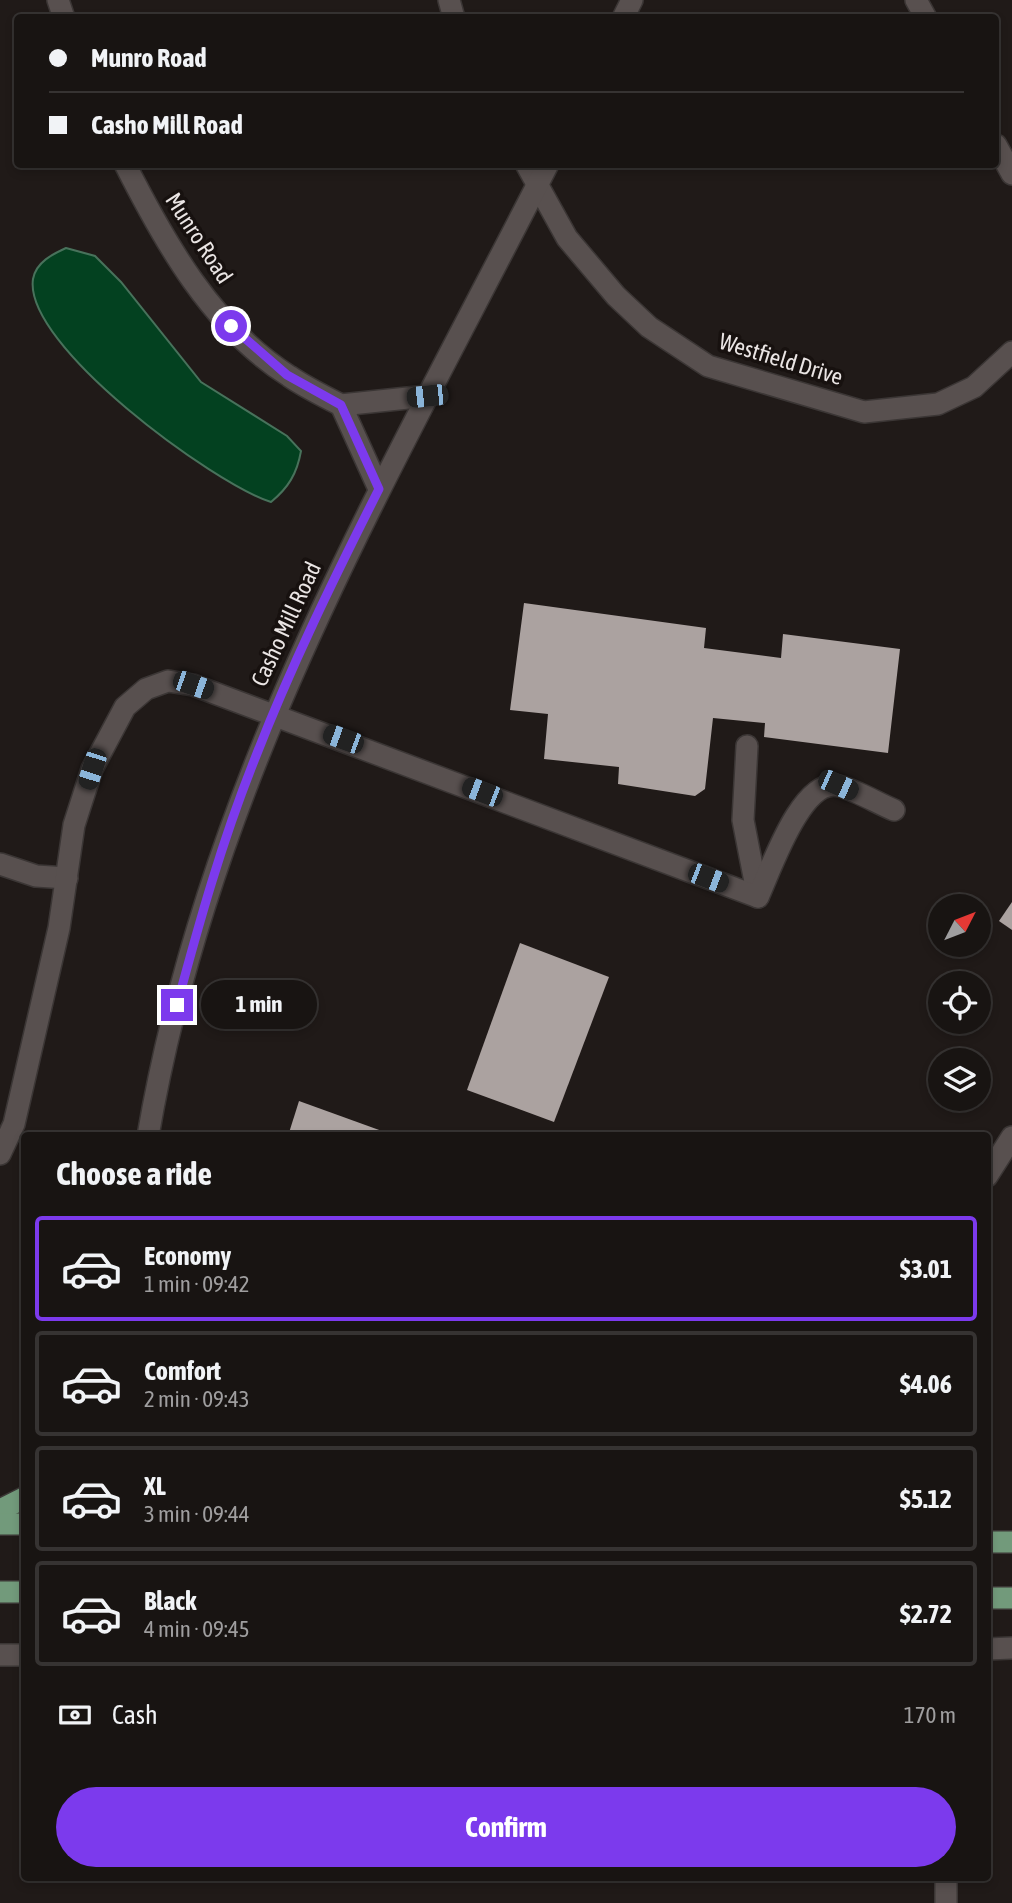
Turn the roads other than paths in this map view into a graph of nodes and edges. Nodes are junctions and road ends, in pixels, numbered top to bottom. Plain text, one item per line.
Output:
1 (999, 150) edge
2 (127, 168) edge
3 (528, 168) edge
4 (546, 168) edge
5 (1012, 174) edge
6 (537, 187) junction
7 (1012, 352) edge
8 (427, 396) junction
9 (341, 405) junction
10 (379, 489) junction
11 (273, 714) junction
12 (747, 746) dead end
13 (894, 810) dead end
14 (0, 864) edge
15 (67, 878) junction
16 (758, 897) junction
17 (149, 1132) edge
18 (1012, 1137) edge
19 (0, 1153) edge
20 (991, 1170) edge
21 (21, 1500) edge
22 (0, 1510) edge
23 (0, 1524) edge
24 (21, 1524) edge
25 (991, 1542) edge
26 (1012, 1542) edge
27 (0, 1592) edge
28 (21, 1592) edge
29 (991, 1598) edge
30 (1012, 1598) edge
31 (1012, 1648) edge
32 (991, 1649) edge
33 (0, 1655) edge
34 (21, 1655) edge
35 (946, 1881) edge
36 (946, 1903) edge

1 - 5 street
2 - 9 street, Munro Road
3 - 6 street, Westfield Drive
4 - 6 street, Casho Mill Road
6 - 7 street, Westfield Drive
6 - 8 street, Casho Mill Road
8 - 9 street
8 - 10 street, Casho Mill Road
9 - 10 street
10 - 11 street, Casho Mill Road
11 - 15 street
11 - 16 street
11 - 17 street, Casho Mill Road
12 - 16 street
13 - 16 street
14 - 15 street
15 - 19 street
18 - 20 street
21 - 22 main road
23 - 24 main road
25 - 26 main road
27 - 28 main road
29 - 30 main road
31 - 32 street
33 - 34 street
35 - 36 street

